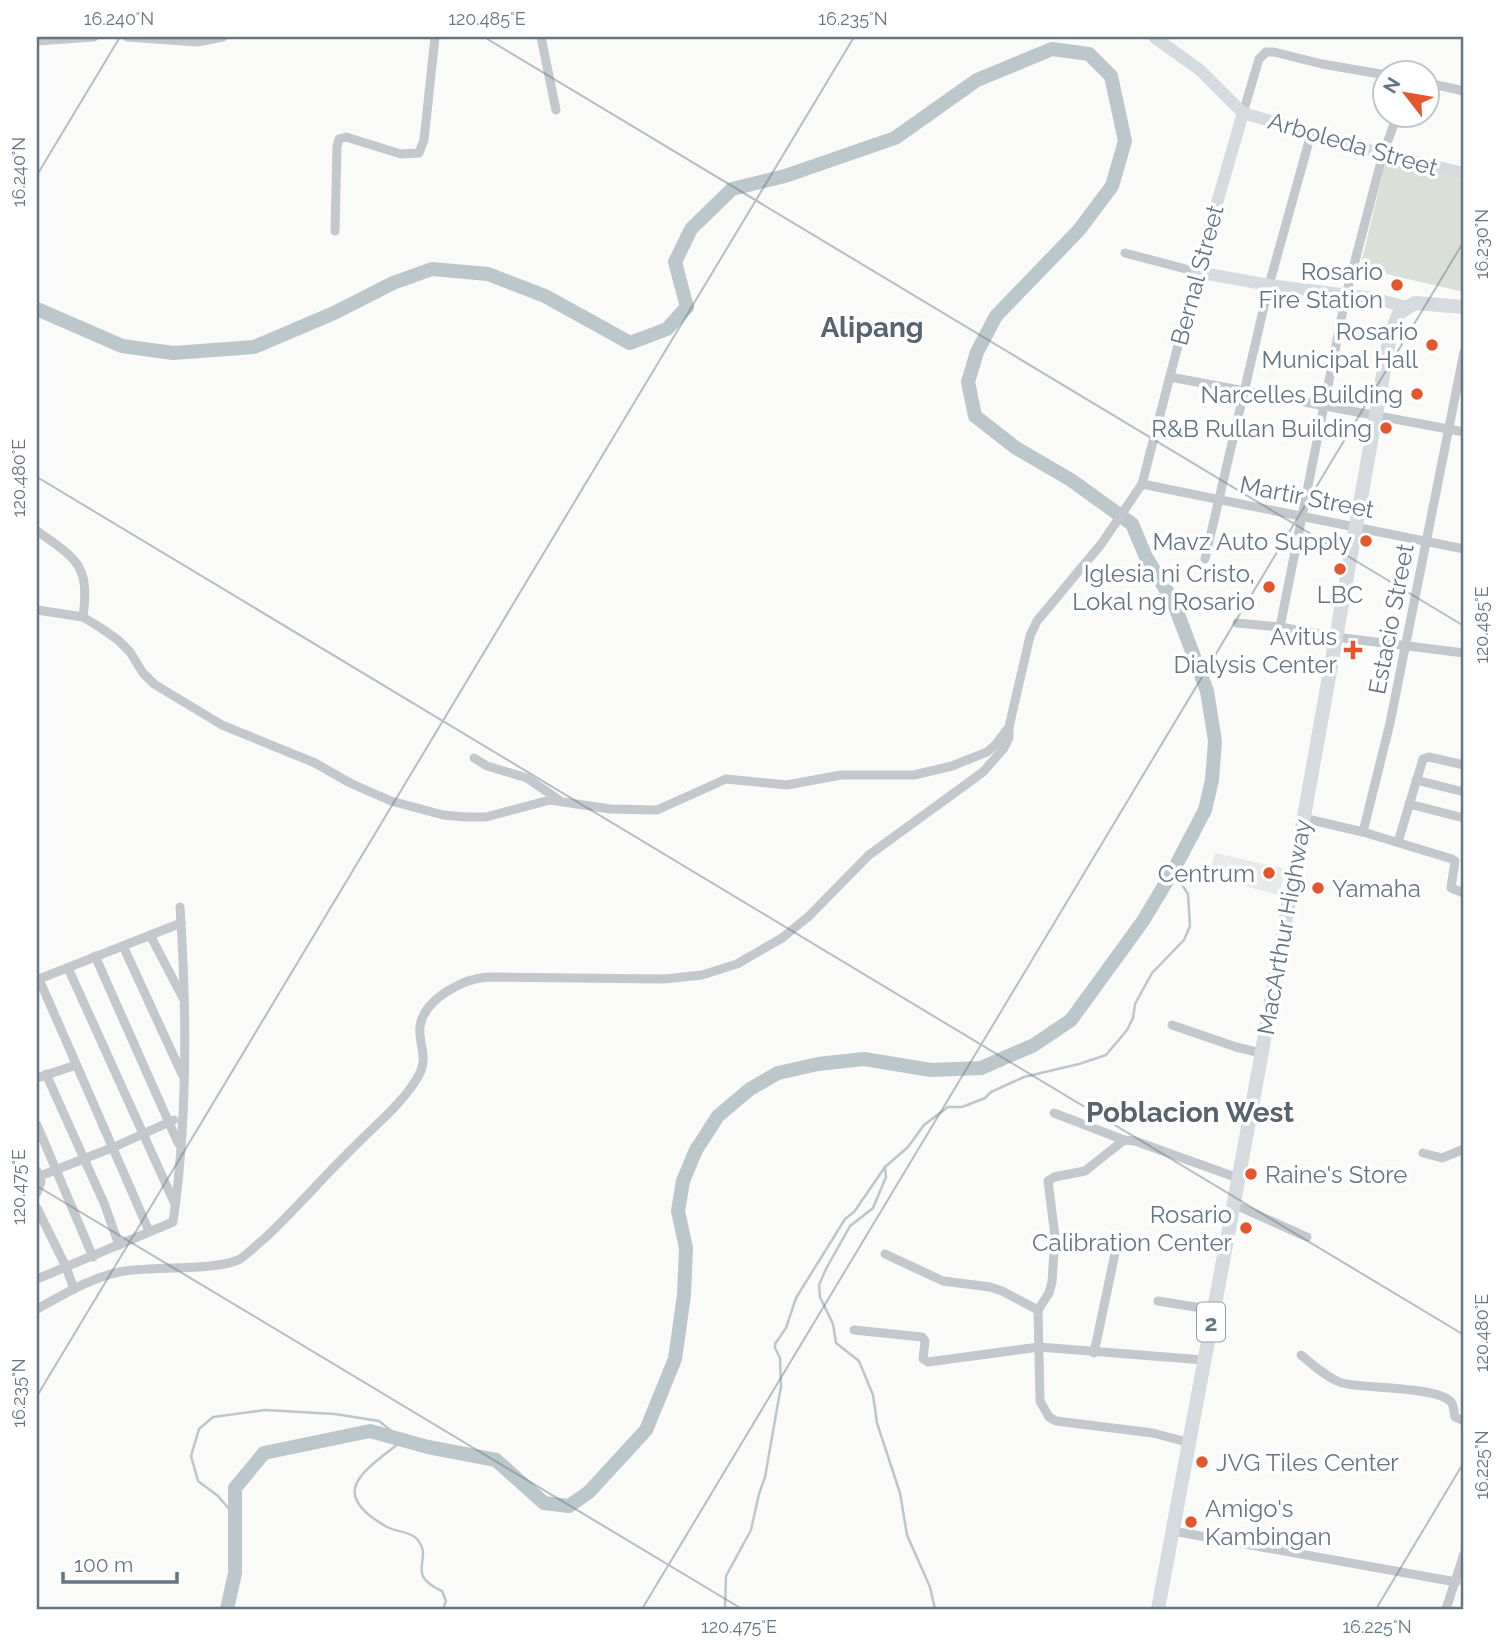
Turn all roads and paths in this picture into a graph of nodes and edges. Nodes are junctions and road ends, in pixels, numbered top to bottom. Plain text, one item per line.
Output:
1 (94, 37) edge
2 (127, 37) edge
3 (223, 37) edge
4 (435, 37) edge
5 (541, 37) edge
6 (1154, 37) edge
7 (37, 41) edge
8 (1372, 73) edge
9 (1442, 86) edge
10 (1464, 91) edge
11 (556, 110) dead end
12 (1243, 113) junction
13 (1392, 130) edge
14 (1311, 134) junction
15 (1383, 154) junction
16 (1464, 173) edge
17 (335, 231) dead end
18 (1125, 253) dead end
19 (1197, 272) junction
20 (1269, 285) junction
21 (1346, 295) junction
22 (1407, 307) junction
23 (1464, 307) edge
24 (1464, 352) edge
25 (1170, 377) junction
26 (1246, 390) junction
27 (1323, 406) junction
28 (1376, 415) junction
29 (1449, 429) junction
30 (1464, 432) edge
31 (1142, 484) junction
32 (1218, 500) junction
33 (1302, 517) junction
34 (1355, 526) junction
35 (37, 531) edge
36 (1427, 540) junction
37 (1464, 549) edge
38 (1205, 559) dead end
39 (37, 610) edge
40 (83, 617) junction
41 (1237, 623) dead end
42 (1280, 627) junction
43 (1336, 637) junction
44 (1406, 645) junction
45 (1464, 653) edge
46 (1009, 727) junction
47 (474, 758) dead end
48 (1464, 765) edge
49 (1416, 780) junction
50 (1464, 792) edge
51 (560, 801) junction
52 (1409, 804) junction
53 (1303, 818) junction
54 (1464, 818) edge
55 (1363, 832) junction
56 (1398, 842) junction
57 (1464, 893) edge
58 (180, 907) dead end
59 (181, 923) junction
60 (150, 935) junction
61 (123, 946) junction
62 (95, 956) junction
63 (68, 968) junction
64 (186, 1003) junction
65 (1172, 1025) dead end
66 (1261, 1053) junction
67 (76, 1065) junction
68 (183, 1075) junction
69 (41, 1076) edge
70 (1054, 1112) dead end
71 (182, 1116) junction
72 (169, 1122) junction
73 (37, 1125) edge
74 (142, 1133) junction
75 (1124, 1140) junction
76 (180, 1146) junction
77 (114, 1147) junction
78 (1464, 1149) edge
79 (1423, 1153) dead end
80 (84, 1160) junction
81 (56, 1170) junction
82 (38, 1173) edge
83 (1238, 1178) junction
84 (37, 1193) edge
85 (1233, 1204) junction
86 (175, 1205) junction
87 (37, 1208) edge
88 (149, 1231) junction
89 (1307, 1237) dead end
90 (1117, 1244) dead end
91 (118, 1245) junction
92 (885, 1254) dead end
93 (93, 1257) junction
94 (66, 1267) junction
95 (37, 1279) edge
96 (74, 1289) junction
97 (1158, 1301) dead end
98 (37, 1309) edge
99 (1038, 1310) junction
100 (1214, 1310) junction
101 (854, 1329) dead end
102 (1038, 1347) junction
103 (1094, 1353) junction
104 (1301, 1355) dead end
105 (1204, 1360) junction
106 (1464, 1421) edge
107 (1190, 1443) junction
108 (1173, 1531) junction
109 (1464, 1555) edge
110 (1456, 1582) junction
111 (1158, 1609) edge
112 (1450, 1609) edge

1 - 7 street
2 - 3 street
4 - 17 street
5 - 11 street
6 - 12 main road
8 - 12 street, Bernal Street
9 - 10 street
12 - 14 main road, Arboleda Street
12 - 19 main road, Bernal Street
13 - 15 street
14 - 15 main road, Arboleda Street
14 - 20 street
15 - 16 main road, Arboleda Street
15 - 21 street
18 - 19 street
19 - 20 main road
19 - 25 street, Bernal Street
20 - 21 main road
20 - 26 street
21 - 22 main road
21 - 27 street
22 - 23 highway
22 - 28 highway, MacArthur Highway / 2
24 - 29 street, Estacio Street
25 - 26 street
25 - 31 street, Bernal Street
26 - 27 street
26 - 32 street
27 - 28 street
27 - 33 street
28 - 29 street
28 - 34 highway, MacArthur Highway / 2
29 - 30 street
29 - 36 street, Estacio Street
31 - 32 street, Martir Street
31 - 46 street, Bernal Street
32 - 33 street, Martir Street
32 - 38 street
33 - 34 street, Martir Street
33 - 42 street
34 - 36 street, Martir Street
34 - 43 highway, MacArthur Highway / 2
35 - 40 street
36 - 37 street, Martir Street
36 - 44 street, Estacio Street
39 - 40 street
40 - 51 street
41 - 42 street
42 - 43 street
43 - 44 street
43 - 53 highway, MacArthur Highway / 2
44 - 45 street
44 - 55 street, Estacio Street
46 - 51 street
46 - 96 street, Bernal Street
47 - 51 street
48 - 49 street
49 - 50 street
49 - 52 street
52 - 54 street
52 - 56 street
53 - 55 street
53 - 66 highway, MacArthur Highway / 2
55 - 56 street
56 - 57 street
58 - 59 street
59 - 60 street
59 - 64 street
60 - 61 street
60 - 64 street
61 - 62 street
61 - 68 street
62 - 63 street
62 - 72 street
63 - 67 street
63 - 74 street
64 - 68 street
65 - 66 street
66 - 83 highway, MacArthur Highway / 2
67 - 69 street
67 - 77 street
68 - 71 street
69 - 80 street
70 - 75 street
71 - 72 street
71 - 76 street
72 - 74 street
72 - 76 street
73 - 81 street
74 - 77 street
74 - 86 street
75 - 83 street
75 - 99 street
76 - 86 street
77 - 80 street
77 - 88 street
78 - 79 street
80 - 81 street
80 - 91 street
81 - 82 street
81 - 93 street
82 - 84 street
83 - 85 highway, MacArthur Highway / 2
85 - 89 street
85 - 100 highway, MacArthur Highway / 2
86 - 88 street
87 - 94 street
88 - 91 street
90 - 103 street
91 - 93 street
92 - 99 street
93 - 94 street
94 - 95 street
94 - 96 street
96 - 98 street
97 - 100 street
99 - 102 street
100 - 105 highway, MacArthur Highway / 2
101 - 102 street
102 - 103 street
102 - 107 street
103 - 105 street
104 - 106 street
105 - 107 highway, MacArthur Highway / 2
107 - 108 highway, MacArthur Highway / 2
108 - 110 street
108 - 111 highway, MacArthur Highway / 2
109 - 110 street
110 - 112 street

